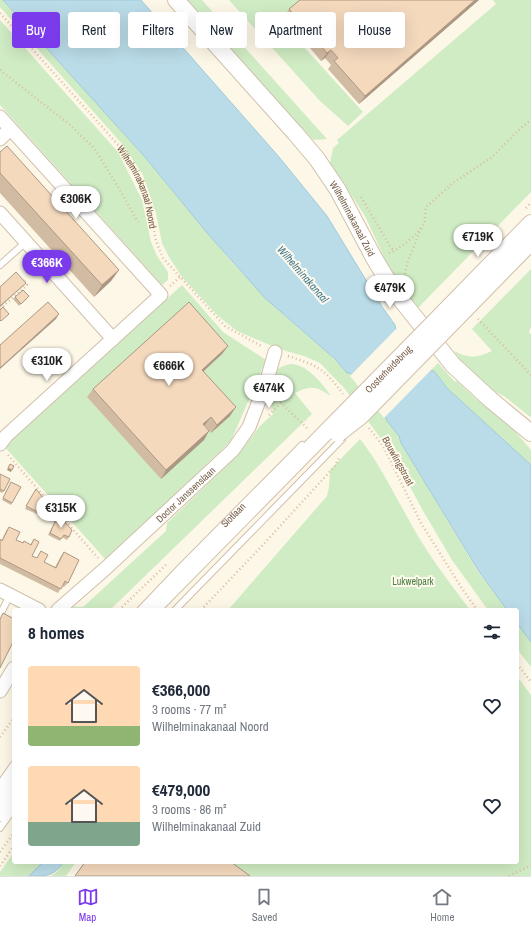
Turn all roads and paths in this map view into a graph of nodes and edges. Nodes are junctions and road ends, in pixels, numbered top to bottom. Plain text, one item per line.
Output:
1 (176, 0) edge
2 (0, 13) edge
3 (0, 70) edge
4 (0, 117) edge
5 (531, 120) edge
6 (10, 129) junction
7 (0, 138) edge
8 (0, 213) edge
9 (138, 222) dead end
10 (531, 223) edge
11 (423, 224) junction
12 (26, 242) junction
13 (531, 242) edge
14 (374, 258) junction
15 (0, 265) edge
16 (23, 280) edge
17 (404, 305) junction
18 (0, 309) edge
19 (449, 317) junction
20 (482, 322) dead end
21 (113, 339) junction
22 (275, 352) junction
23 (531, 375) edge
24 (345, 396) dead end
25 (281, 403) dead end
26 (368, 427) dead end
27 (307, 428) dead end
28 (337, 433) junction
29 (531, 433) edge
30 (306, 441) dead end
31 (3, 447) edge
32 (341, 455) dead end
33 (106, 568) junction
34 (5, 592) edge
35 (35, 608) edge
36 (60, 608) edge
37 (142, 608) edge
38 (153, 608) edge
39 (166, 608) edge
40 (177, 608) edge
41 (203, 608) edge
42 (476, 608) edge
43 (0, 615) edge
44 (519, 667) edge
45 (12, 671) edge
46 (531, 682) edge
47 (0, 691) edge
48 (12, 721) edge
49 (0, 737) edge
50 (12, 767) edge
51 (12, 781) edge
52 (0, 784) edge
53 (12, 796) edge
54 (0, 798) edge
55 (12, 811) edge
56 (0, 813) edge
57 (0, 828) edge
58 (12, 836) edge
59 (12, 849) edge
60 (0, 852) edge
61 (531, 865) edge
62 (0, 866) edge
63 (509, 876) edge

1 - 14 street, Wilhelminakanaal Zuid
2 - 22 path, Wilhelminakanaal Noord
3 - 9 path
4 - 6 street
5 - 11 path
6 - 7 street
6 - 21 street
8 - 12 street
10 - 19 street
11 - 14 path
11 - 17 path
12 - 15 lane
12 - 21 street
13 - 19 street
14 - 17 street, Wilhelminakanaal Zuid
16 - 18 path
17 - 29 street, Wilhelminakanaal Zuid
19 - 28 street, Oosterheidebrug, bridge
20 - 23 path
21 - 31 street
22 - 24 path
22 - 33 street, Doctor Janssenslaan
25 - 27 path
26 - 42 path, Bouwlingstraat
28 - 38 street, Slotlaan
28 - 39 street, Slotlaan
28 - 40 lane
30 - 37 lane, Slotlaan
31 - 33 path
32 - 41 path
33 - 36 street, Doctor Janssenslaan
34 - 35 street
34 - 43 lane
44 - 46 path
45 - 47 street
48 - 49 path
50 - 52 lane
51 - 54 street
53 - 56 street
55 - 57 lane
58 - 60 path
59 - 62 path
61 - 63 path

